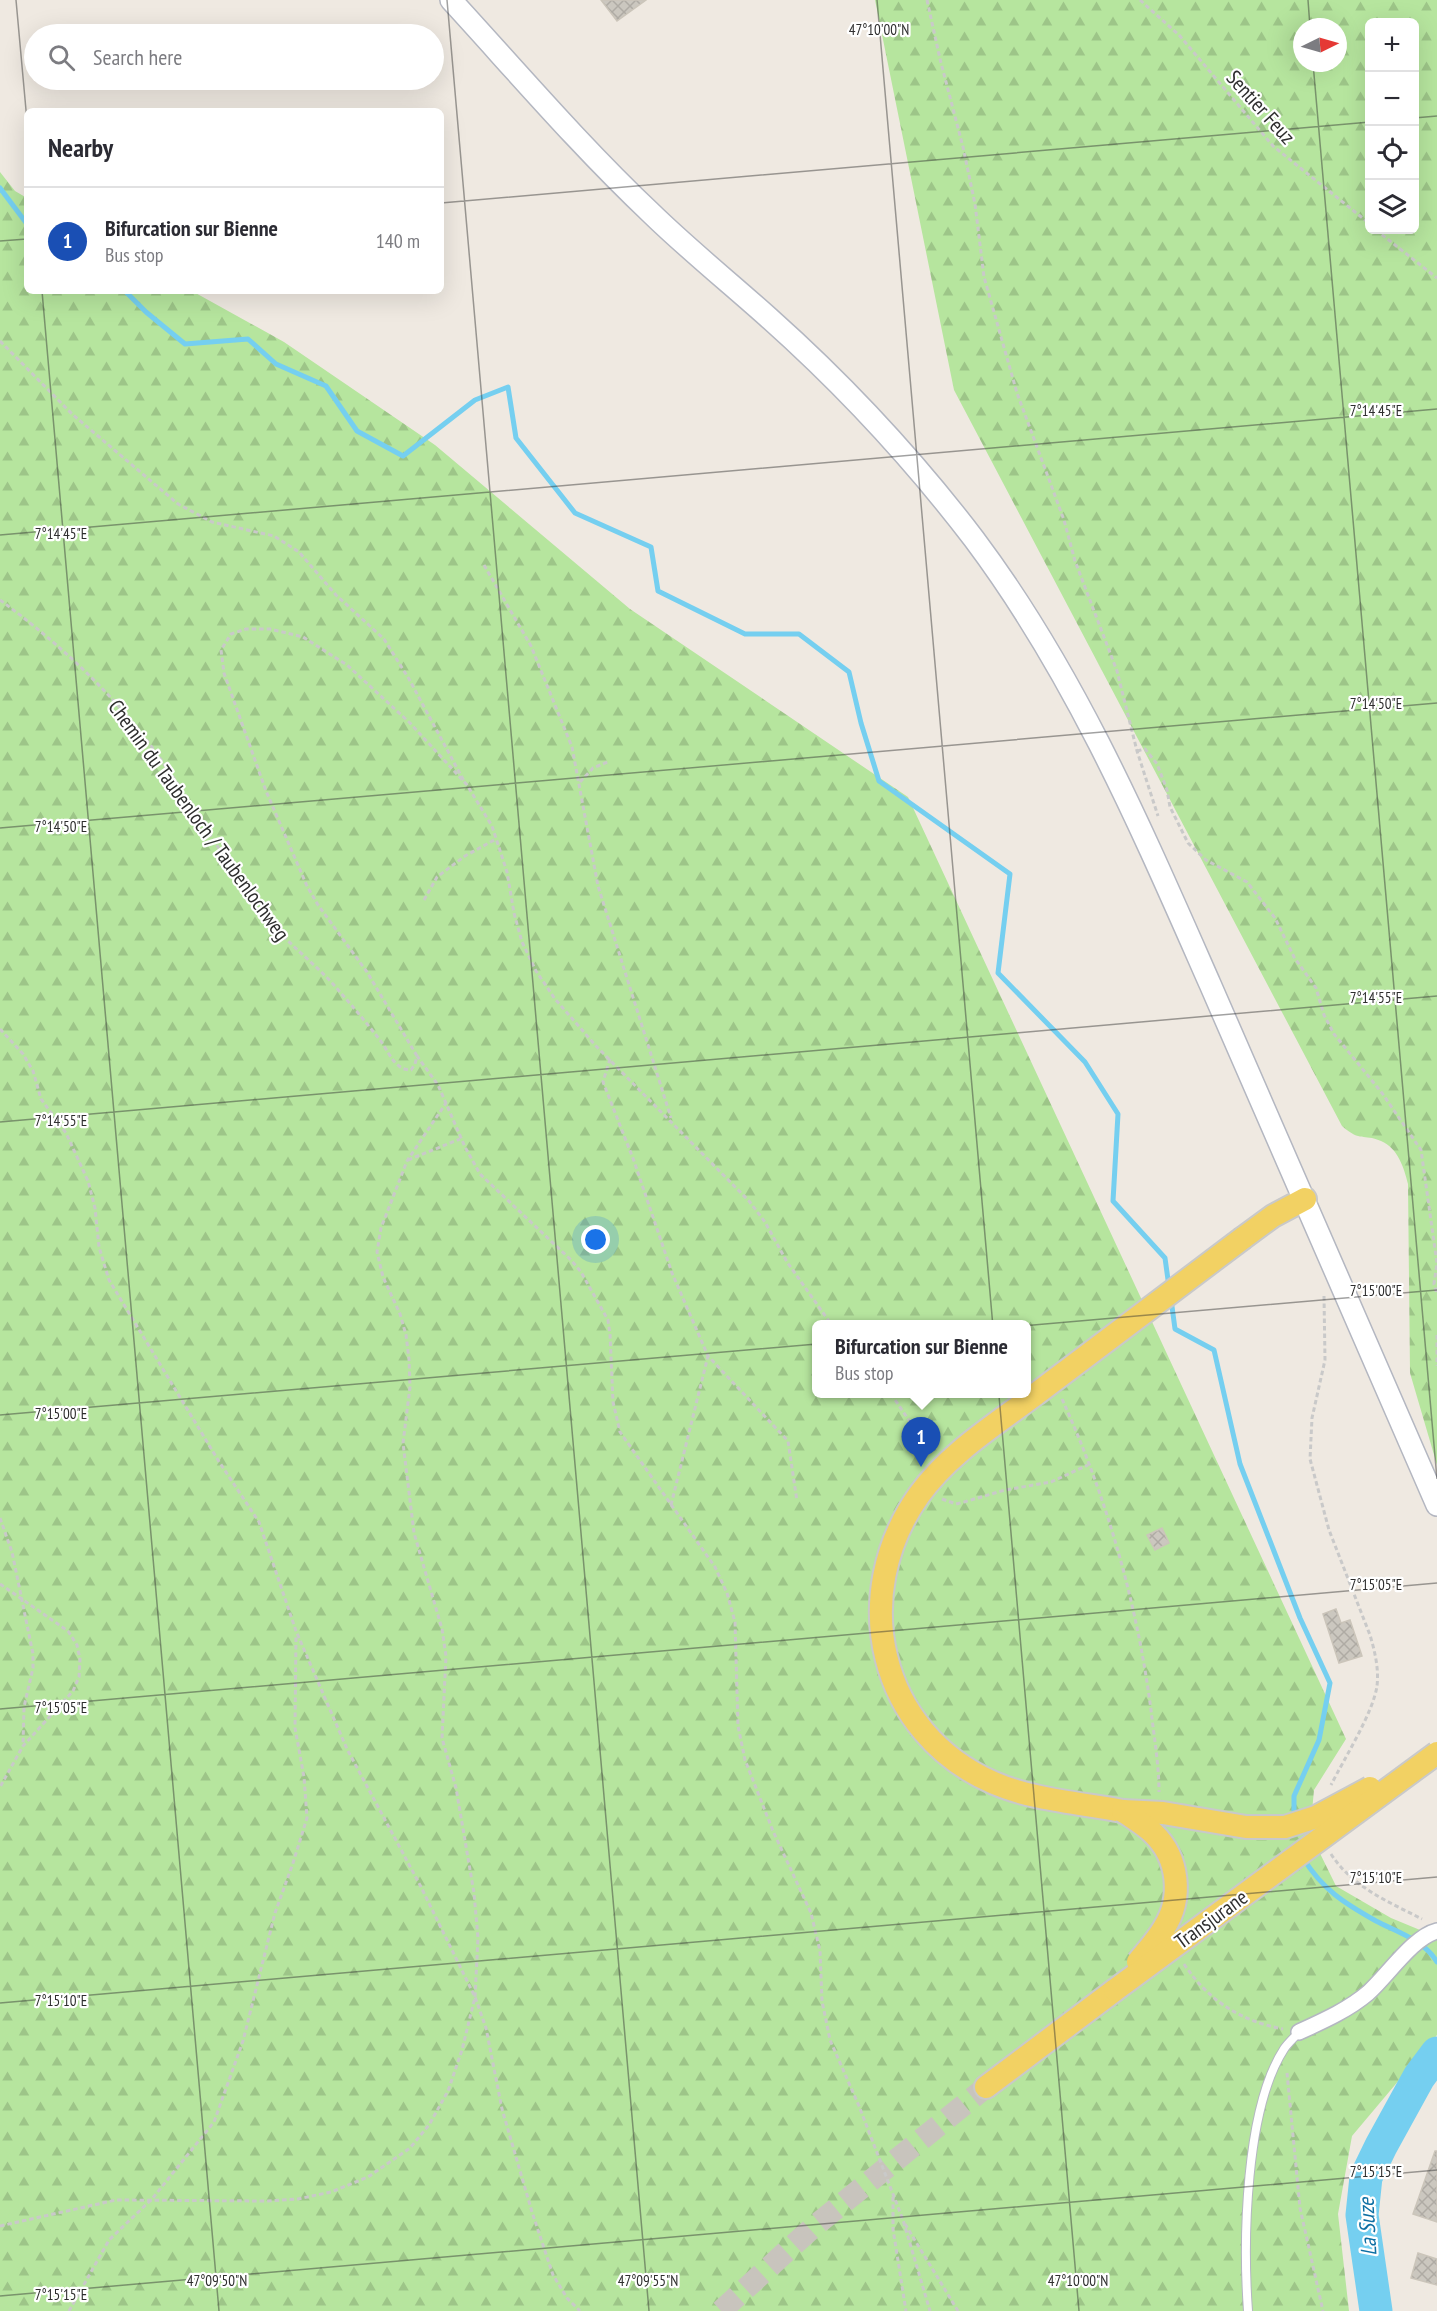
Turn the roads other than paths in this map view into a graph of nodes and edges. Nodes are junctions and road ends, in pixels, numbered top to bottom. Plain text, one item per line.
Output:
1 (451, 0) edge
2 (1305, 1198) junction
3 (1437, 1505) edge
4 (1437, 1752) edge
5 (1123, 1810) junction
6 (1429, 1930) edge
7 (1115, 1990) junction
8 (1299, 2032) joint
9 (986, 2087) tunnel mouth
10 (1248, 2311) edge

1 - 2 street
2 - 3 street
2 - 5 main road, bridge
4 - 5 main road, bridge
4 - 7 main road, Transjurane, bridge
5 - 7 main road, bridge
6 - 8 street
7 - 9 main road, Transjurane
8 - 10 lane

